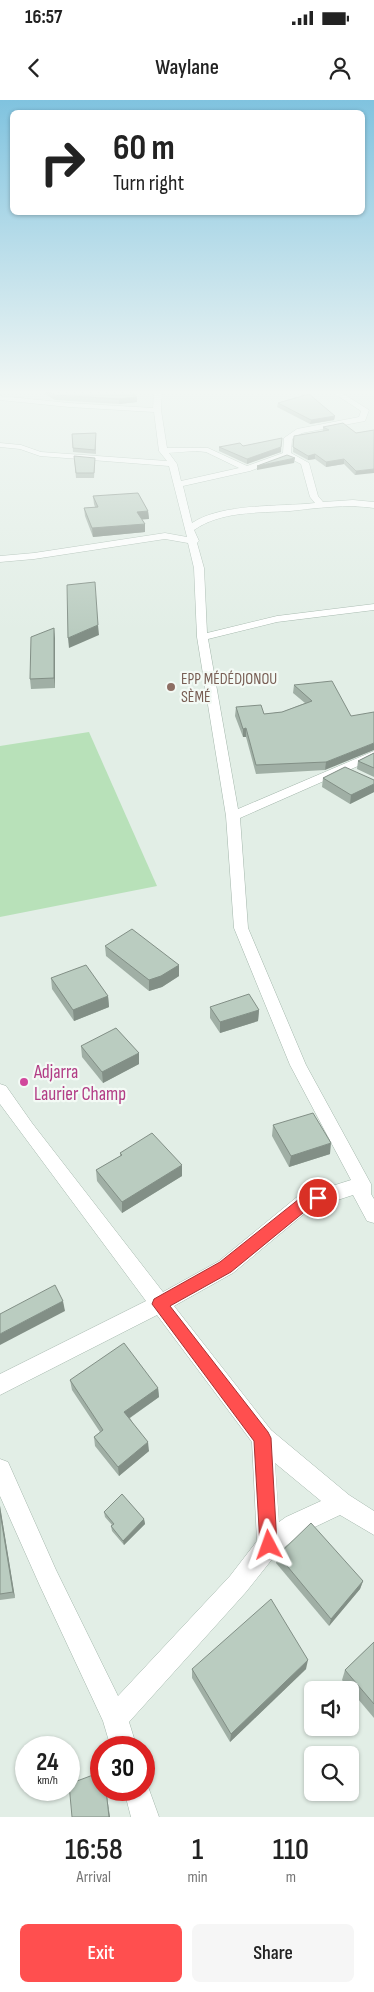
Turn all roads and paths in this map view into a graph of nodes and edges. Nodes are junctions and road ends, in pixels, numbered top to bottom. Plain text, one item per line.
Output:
1 (175, 470) edge
2 (241, 470) edge
3 (306, 470) edge
4 (179, 484) junction
5 (374, 503) edge
6 (320, 504) junction
7 (183, 506) junction
8 (226, 515) junction
9 (190, 530) junction
10 (165, 536) junction
11 (0, 559) edge
12 (374, 607) edge
13 (202, 637) junction
14 (374, 755) edge
15 (342, 768) junction
16 (358, 776) edge
17 (233, 816) junction
18 (0, 1091) edge
19 (366, 1192) edge
20 (374, 1215) edge
21 (159, 1304) junction
22 (0, 1384) edge
23 (262, 1438) junction
24 (0, 1470) edge
25 (341, 1504) junction
26 (374, 1524) edge
27 (269, 1545) junction
28 (115, 1718) junction
29 (120, 1736) edge
30 (140, 1801) edge
31 (145, 1817) edge

1 - 4 street
2 - 4 street
3 - 6 street
4 - 7 street
5 - 6 street
6 - 8 street
7 - 8 street
7 - 9 street
8 - 9 street
9 - 10 street
9 - 10 street
9 - 13 street
10 - 11 street
12 - 13 street
13 - 17 street
14 - 15 street
15 - 16 street
15 - 17 street
17 - 19 street
18 - 21 street
19 - 20 street
19 - 21 street
21 - 22 street
21 - 23 street
23 - 25 street
23 - 27 street
24 - 28 street
25 - 26 street
25 - 27 street
27 - 28 street
28 - 29 street
30 - 31 street

